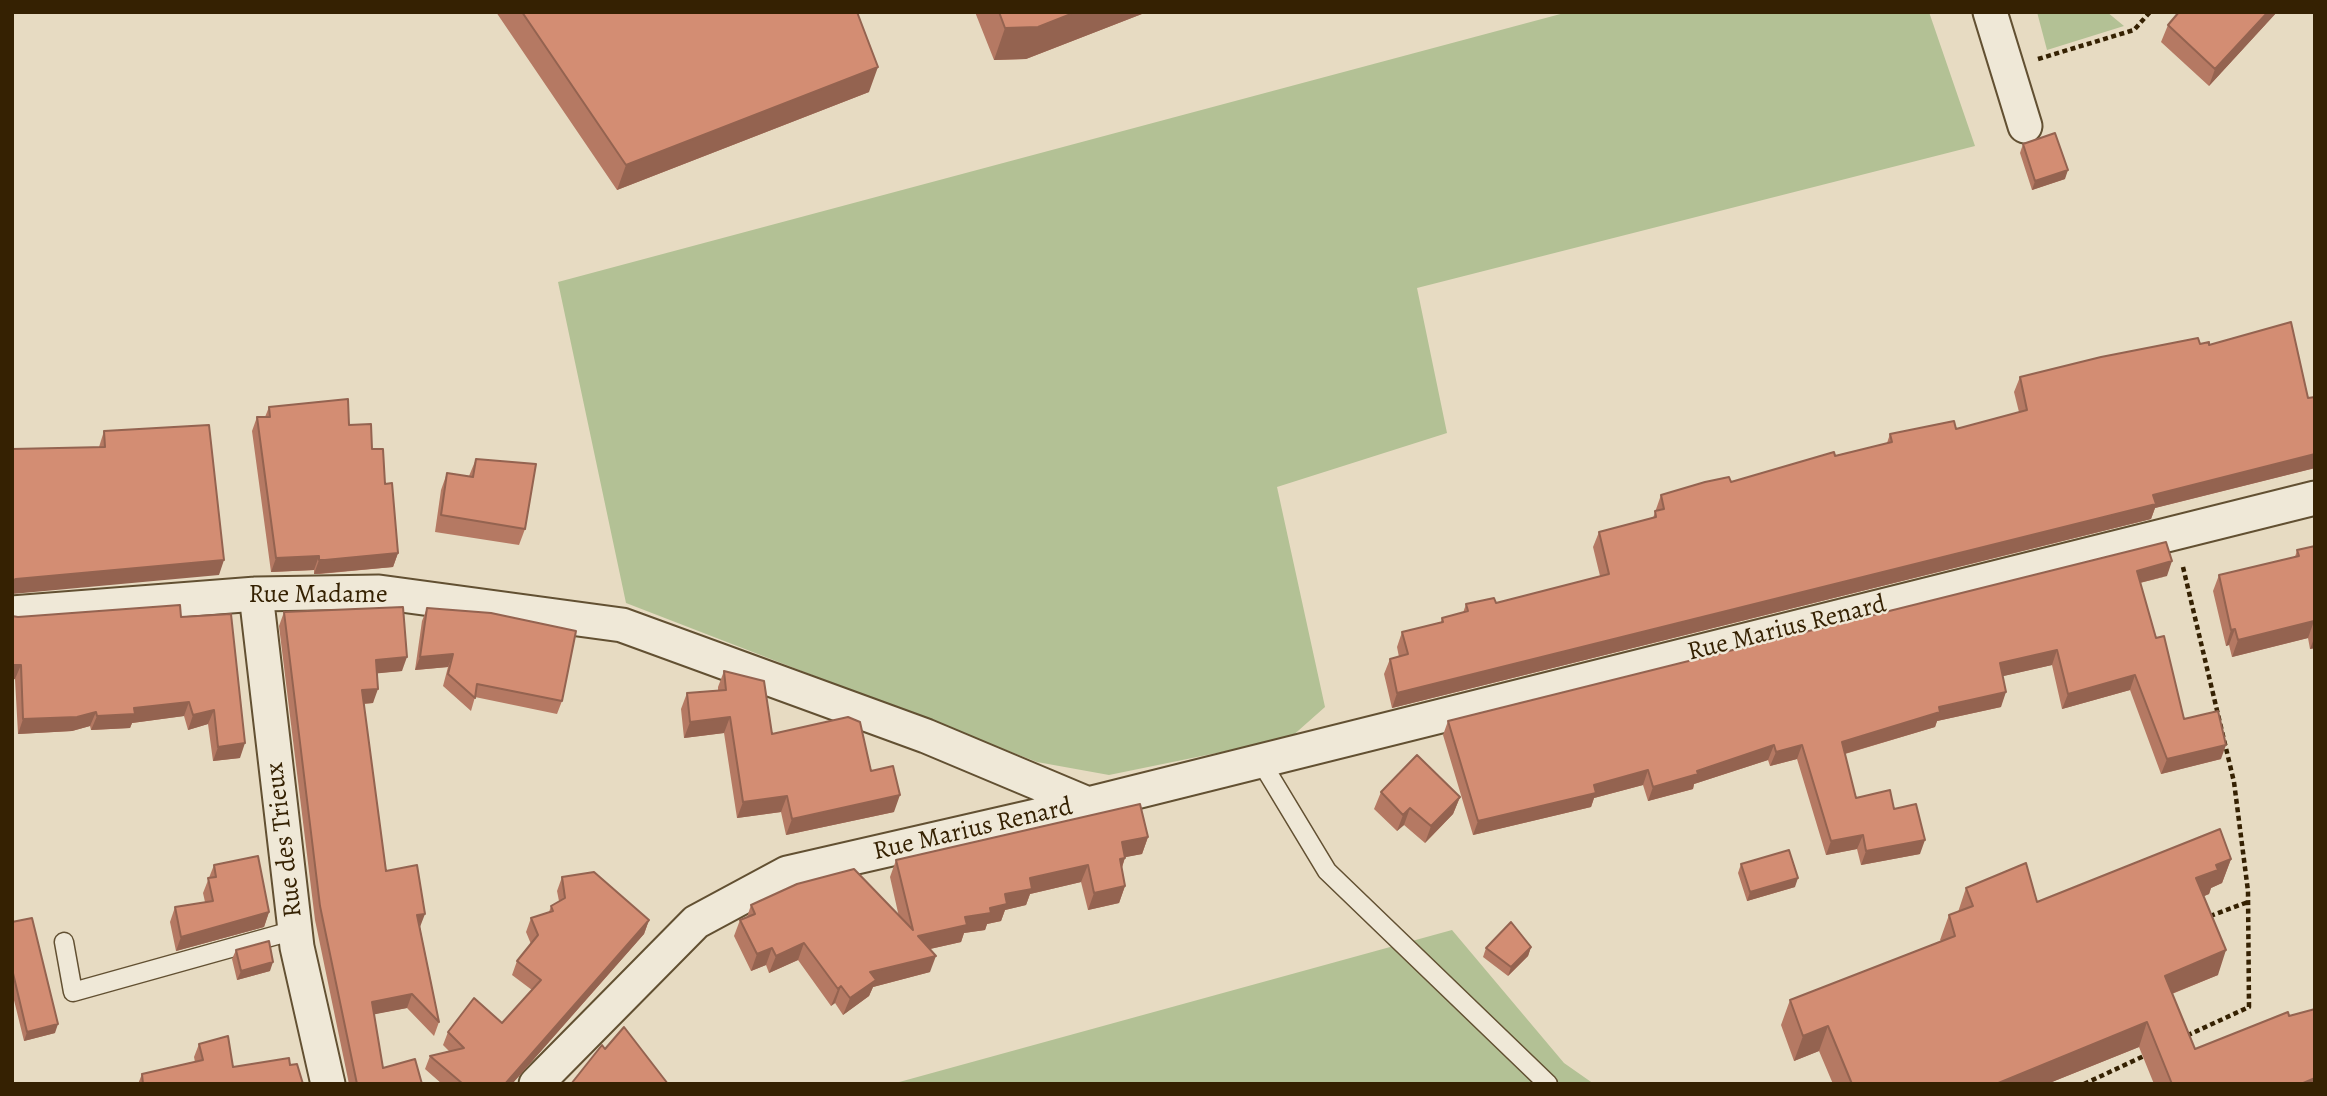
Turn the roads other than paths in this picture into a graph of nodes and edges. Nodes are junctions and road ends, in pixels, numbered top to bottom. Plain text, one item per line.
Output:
1 (1990, 12) edge
2 (2025, 126) dead end
3 (2315, 498) edge
4 (256, 594) junction
5 (12, 613) edge
6 (1259, 760) junction
7 (1088, 804) junction
8 (295, 930) junction
9 (64, 942) dead end
10 (328, 1084) edge
11 (536, 1084) edge
12 (1548, 1084) edge

1 - 2 street
3 - 6 street, Rue Marius Renard
4 - 5 street, Rue Madame
4 - 7 street, Rue Madame
4 - 8 street, Rue des Trieux
6 - 7 street, Rue Marius Renard
6 - 12 lane
7 - 11 street, Rue Marius Renard
8 - 9 lane
8 - 10 street, Rue des Trieux

